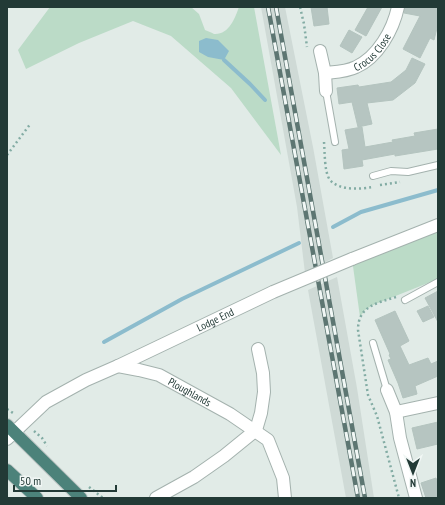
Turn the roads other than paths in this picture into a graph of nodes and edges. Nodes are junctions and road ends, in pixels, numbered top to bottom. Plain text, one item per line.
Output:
1 (398, 7) edge
2 (320, 51) dead end
3 (325, 73) junction
4 (326, 91) joint
5 (335, 142) dead end
6 (438, 165) edge
7 (373, 176) dead end
8 (438, 224) edge
9 (438, 282) edge
10 (405, 300) dead end
11 (373, 343) dead end
12 (258, 349) dead end
13 (118, 366) junction
14 (387, 390) joint
15 (438, 403) edge
16 (396, 412) junction
17 (256, 430) junction
18 (9, 432) edge
19 (7, 470) edge
20 (37, 498) edge
21 (81, 498) edge
22 (156, 498) edge
23 (285, 498) edge
24 (416, 498) edge

1 - 3 street, Crocus Close
2 - 3 street
3 - 4 street
4 - 5 lane
6 - 7 lane
8 - 13 street, Lodge End, bridge
9 - 10 lane
11 - 14 lane
12 - 17 street
13 - 17 street, Ploughlands
13 - 18 street, Lodge End
14 - 16 street
15 - 16 street
16 - 24 street
17 - 22 street
17 - 23 street, Ploughlands
18 - 21 highway
19 - 20 highway

